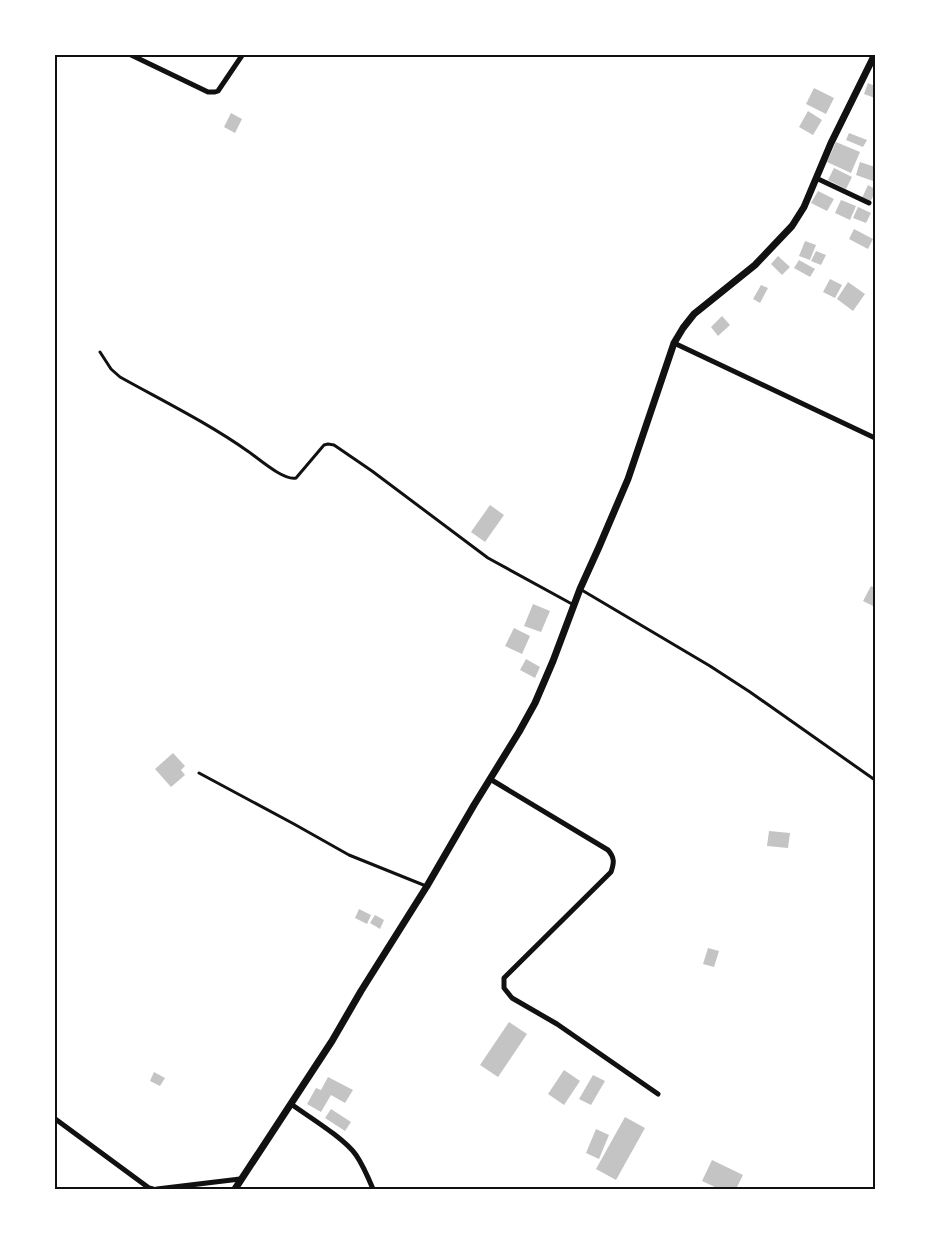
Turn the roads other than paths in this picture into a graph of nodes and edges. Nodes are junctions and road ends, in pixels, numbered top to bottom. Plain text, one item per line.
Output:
1 (129, 54) edge
2 (243, 54) edge
3 (875, 54) edge
4 (873, 64) edge
5 (816, 178) junction
6 (869, 202) dead end
7 (674, 343) junction
8 (100, 352) dead end
9 (875, 438) edge
10 (580, 589) junction
11 (574, 605) junction
12 (199, 773) dead end
13 (490, 779) junction
14 (875, 780) edge
15 (427, 886) junction
16 (658, 1094) dead end
17 (291, 1104) junction
18 (54, 1118) edge
19 (240, 1179) junction
20 (155, 1189) edge
21 (235, 1189) edge
22 (373, 1189) edge

1 - 2 street
3 - 4 street
4 - 5 street
5 - 6 street
5 - 7 street
7 - 9 street
7 - 10 street
8 - 11 lane
10 - 11 street
10 - 14 lane
11 - 13 street
12 - 15 lane
13 - 15 street
13 - 16 street
15 - 17 street
17 - 19 street
17 - 22 street
18 - 20 street
19 - 20 street
19 - 21 street

